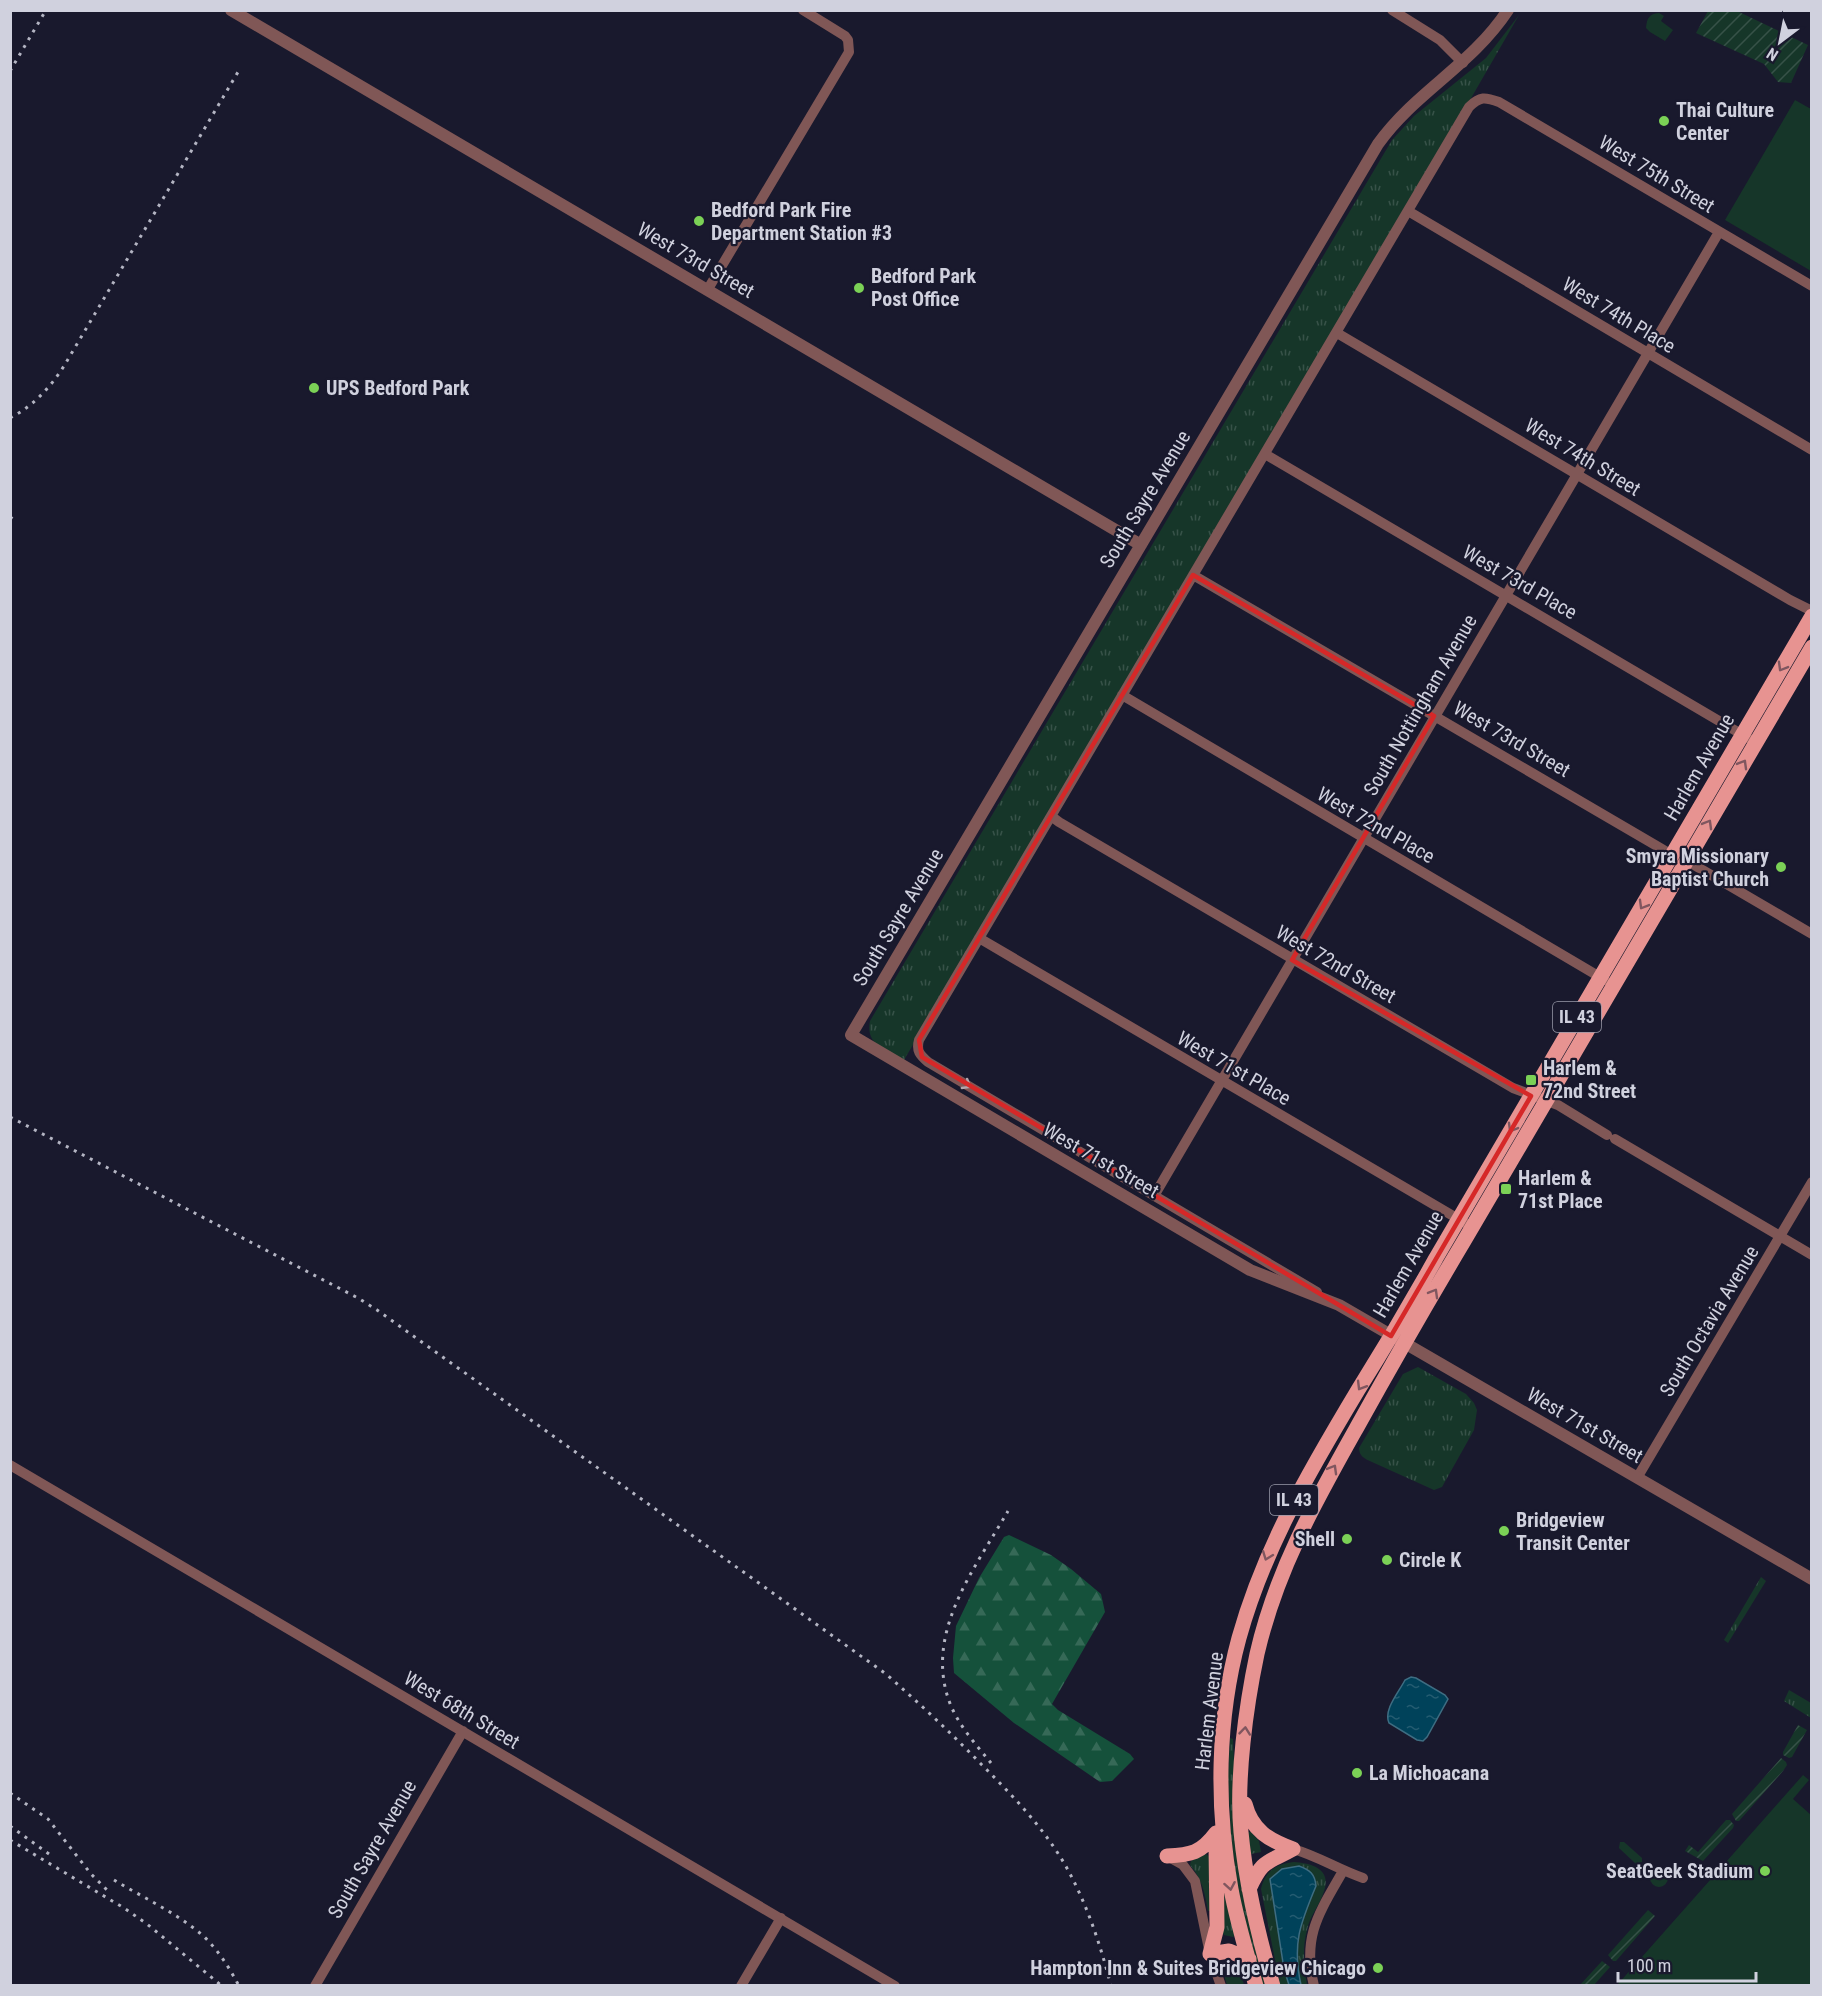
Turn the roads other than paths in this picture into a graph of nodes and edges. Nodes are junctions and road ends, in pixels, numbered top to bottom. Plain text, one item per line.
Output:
1 (231, 10) edge
2 (802, 10) edge
3 (1392, 10) edge
4 (1508, 10) edge
5 (1463, 63) junction
6 (1408, 211) junction
7 (1719, 232) junction
8 (1812, 286) edge
9 (708, 289) junction
10 (1337, 333) junction
11 (1647, 353) junction
12 (1812, 450) edge
13 (1265, 454) junction
14 (1576, 474) junction
15 (1141, 545) junction
16 (1194, 575) junction
17 (1505, 595) junction
18 (1812, 611) edge
19 (1812, 616) edge
20 (1812, 647) edge
21 (1122, 695) junction
22 (1434, 716) junction
23 (1749, 739) junction
24 (1051, 816) junction
25 (1364, 839) junction
26 (1679, 859) junction
27 (1812, 934) edge
28 (979, 938) junction
29 (1292, 960) junction
30 (1607, 981) junction
31 (851, 1035) joint
32 (1221, 1081) junction
33 (1539, 1098) junction
34 (1812, 1182) edge
35 (1154, 1196) junction
36 (1466, 1223) junction
37 (1780, 1236) junction
38 (1812, 1255) edge
39 (1339, 1305) junction
40 (1398, 1339) junction
41 (10, 1465) edge
42 (1637, 1478) junction
43 (1812, 1579) edge
44 (463, 1731) junction
45 (1241, 1790) junction
46 (1221, 1807) junction
47 (1216, 1833) junction
48 (1293, 1849) junction
49 (1167, 1856) joint
50 (1343, 1871) junction
51 (1363, 1878) dead end
52 (1249, 1889) junction
53 (781, 1918) junction
54 (1210, 1954) junction
55 (1249, 1959) junction
56 (315, 1986) edge
57 (741, 1986) edge
58 (895, 1986) edge
59 (1221, 1986) edge
60 (1256, 1986) edge
61 (1273, 1986) edge
62 (1314, 1986) edge

1 - 9 street, West 73rd Street
2 - 9 street
3 - 5 street
4 - 5 street, South Sayre Avenue
5 - 15 street, South Sayre Avenue
6 - 7 street, West 75th Street
6 - 10 street
6 - 11 street, West 74th Place
7 - 8 street, West 75th Street
7 - 11 street, South Nottingham Avenue
9 - 15 street, West 73rd Street
10 - 13 street
10 - 14 street, West 74th Street
11 - 12 street, West 74th Place
11 - 14 street, South Nottingham Avenue
13 - 16 street
13 - 17 street, West 73rd Place
14 - 17 street, South Nottingham Avenue
14 - 18 street, West 74th Street
15 - 31 street, South Sayre Avenue
16 - 21 street
16 - 22 street, West 73rd Street
17 - 22 street, South Nottingham Avenue
17 - 23 street, West 73rd Place
19 -> 23 main road, Harlem Avenue / IL 43
20 - 23 main road, Harlem Avenue / IL 43
21 - 24 street
21 - 25 street, West 72nd Place
22 - 25 street, South Nottingham Avenue
22 - 26 street, West 73rd Street
23 - 26 main road, Harlem Avenue / IL 43
24 - 28 street
24 - 29 street, West 72nd Street
25 - 29 street, South Nottingham Avenue
25 - 30 street, West 72nd Place
26 - 27 street, West 73rd Street
26 - 30 main road, Harlem Avenue / IL 43
28 - 32 street, West 71st Place
28 -> 35 street, West 71st Street
29 - 32 street, South Nottingham Avenue
29 - 33 street, West 72nd Street
30 - 33 main road, Harlem Avenue / IL 43
31 - 39 street, West 71st Street
32 - 35 street, South Nottingham Avenue
32 - 36 street, West 71st Place
33 - 36 main road, Harlem Avenue / IL 43
33 - 37 street, West 72nd Street
34 - 37 street, South Octavia Avenue
35 - 39 street, West 71st Street
36 - 40 main road, Harlem Avenue / IL 43
37 - 38 street, West 72nd Street
37 - 42 street, South Octavia Avenue
39 - 40 street, West 71st Street
40 - 42 street, West 71st Street
45 -> 40 main road, Harlem Avenue / IL 43
40 -> 46 main road, Harlem Avenue / IL 43
41 - 44 street, West 68th Street
42 - 43 street, West 71st Street
44 - 53 street, West 68th Street
44 - 56 street, South Sayre Avenue
45 - 48 main road
45 - 52 main road, Harlem Avenue / IL 43
46 - 47 main road
46 -> 55 main road, Harlem Avenue / IL 43
47 - 49 main road
47 - 54 main road
48 - 50 street
48 - 52 main road
49 - 54 street
50 - 51 street
50 - 62 street
52 - 61 main road, Harlem Avenue / IL 43
53 - 57 street
53 - 58 street, West 68th Street
54 - 55 main road
54 - 59 street
55 - 60 main road, Harlem Avenue / IL 43

